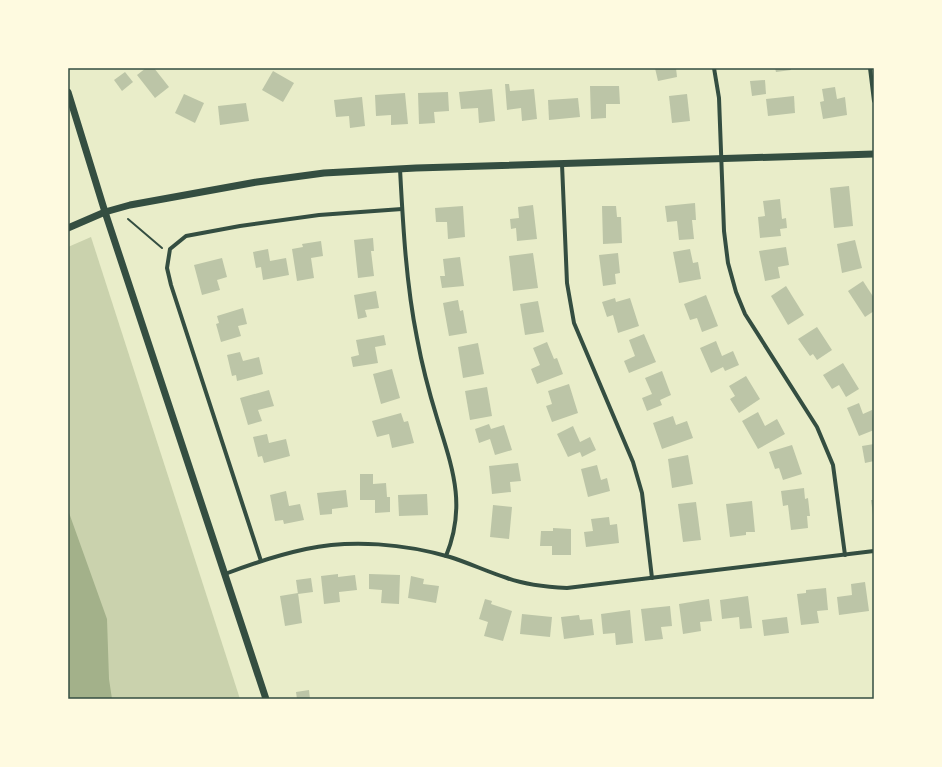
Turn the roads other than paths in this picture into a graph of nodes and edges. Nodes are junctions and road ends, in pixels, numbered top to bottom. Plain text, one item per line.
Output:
1 (714, 68) edge
2 (870, 68) edge
3 (68, 92) edge
4 (874, 101) edge
5 (874, 154) edge
6 (721, 158) junction
7 (562, 164) junction
8 (400, 169) junction
9 (402, 209) junction
10 (105, 212) junction
11 (68, 228) edge
12 (874, 551) edge
13 (844, 555) junction
14 (446, 556) junction
15 (261, 561) junction
16 (225, 574) junction
17 (652, 578) junction
18 (266, 699) edge

1 - 6 street
2 - 4 street
3 - 10 street
5 - 6 street
6 - 7 street
6 - 13 street
7 - 8 street
7 - 17 street
8 - 9 street
8 - 10 street
9 - 14 street
9 - 15 street
10 - 11 street
10 - 16 street
12 - 13 street
13 - 17 street
14 - 15 street
14 - 17 street
15 - 16 street
16 - 18 street

